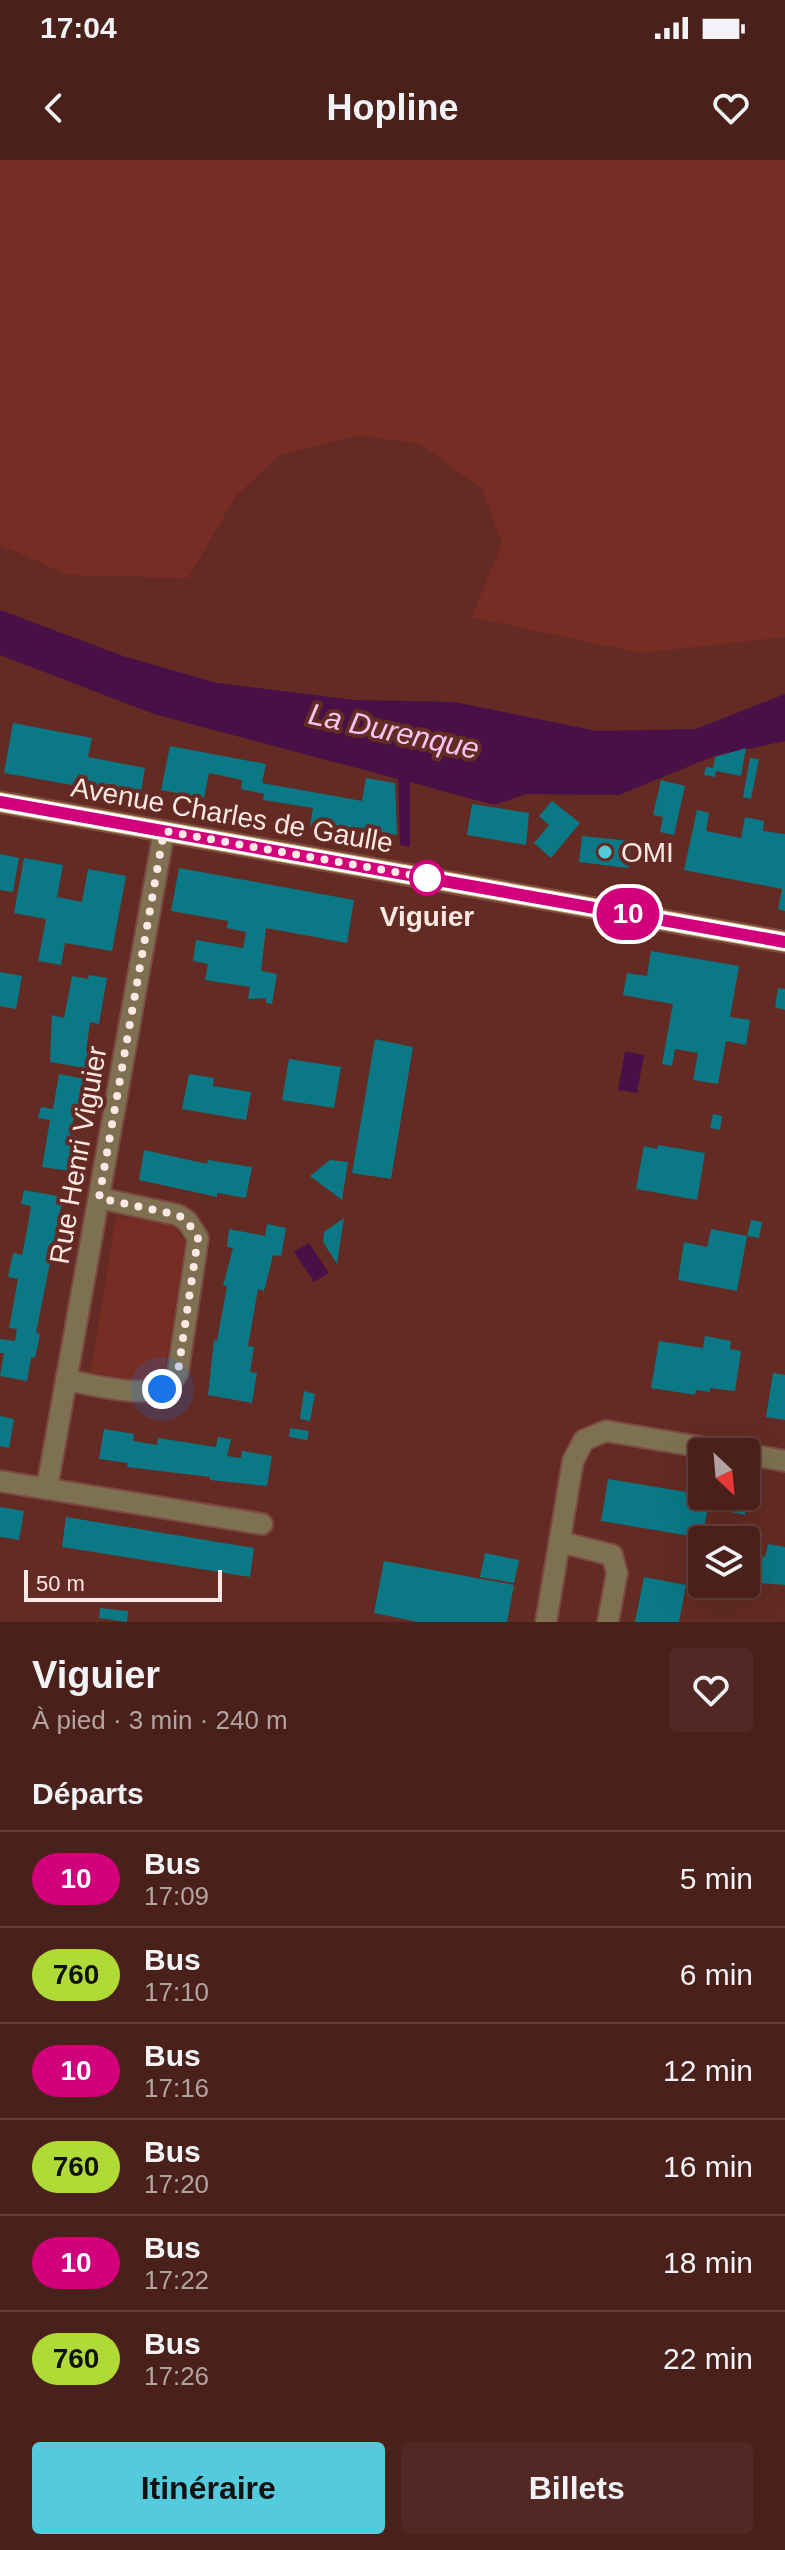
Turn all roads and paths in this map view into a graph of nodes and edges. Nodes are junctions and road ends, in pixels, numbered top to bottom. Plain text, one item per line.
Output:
1 (0, 802) edge
2 (164, 831) junction
3 (785, 942) edge
4 (99, 1198) junction
5 (66, 1380) junction
6 (688, 1445) edge
7 (760, 1457) edge
8 (785, 1461) edge
9 (0, 1481) edge
10 (47, 1488) junction
11 (262, 1524) dead end
12 (560, 1542) junction
13 (546, 1622) edge
14 (608, 1622) edge

1 - 2 main road, Avenue Charles de Gaulle
2 - 3 main road, Avenue Charles de Gaulle
2 - 4 street, Rue Henri Viguier
4 - 5 street, Rue Henri Viguier
4 - 5 street
5 - 10 street, Rue Henri Viguier
6 - 12 street
7 - 8 street
9 - 10 street
10 - 11 street
12 - 13 street
12 - 14 street

